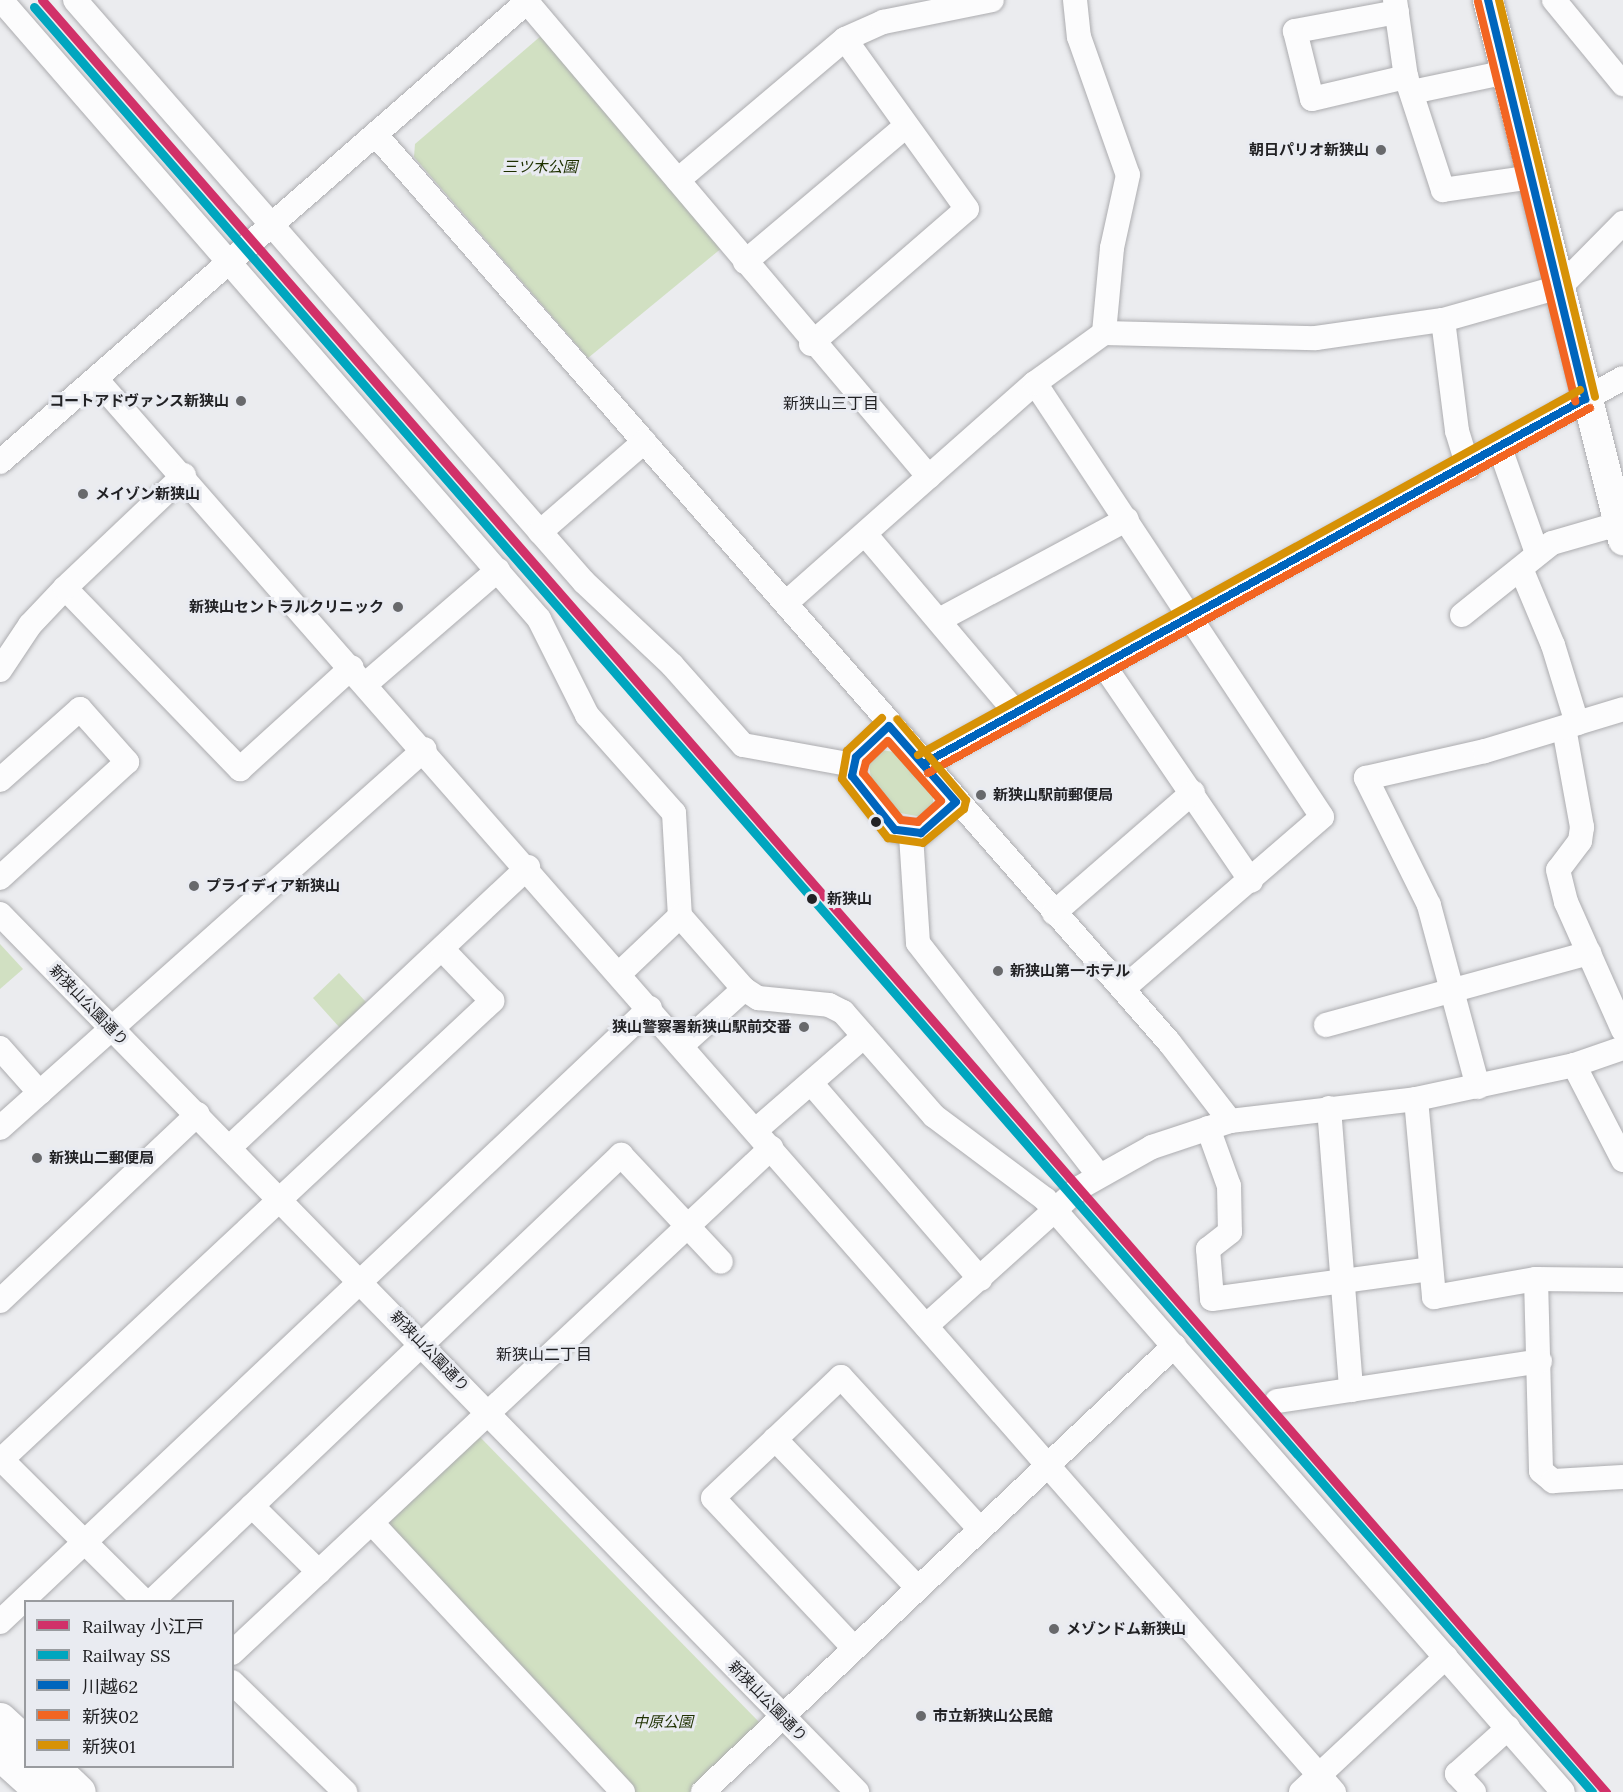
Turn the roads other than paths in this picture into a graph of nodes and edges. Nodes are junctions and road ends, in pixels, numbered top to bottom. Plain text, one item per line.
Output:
1 (1, 0) edge
2 (75, 0) edge
3 (992, 0) edge
4 (1075, 0) edge
5 (1488, 0) edge
6 (1554, 0) edge
7 (528, 1) edge
8 (1396, 6) edge
9 (845, 39) junction
10 (1507, 72) junction
11 (1623, 84) edge
12 (1409, 85) junction
13 (905, 127) junction
14 (376, 135) junction
15 (1532, 177) junction
16 (678, 180) junction
17 (1623, 223) edge
18 (272, 226) junction
19 (230, 262) junction
20 (745, 262) junction
21 (1560, 287) junction
22 (1443, 320) junction
23 (1104, 333) junction
24 (811, 344) junction
25 (1623, 378) edge
26 (96, 379) junction
27 (1035, 383) junction
28 (1585, 399) junction
29 (644, 442) junction
30 (1500, 448) junction
31 (0, 462) edge
32 (1468, 467) junction
33 (184, 475) junction
34 (929, 477) junction
35 (1616, 487) edge
36 (1127, 519) junction
37 (540, 532) junction
38 (1621, 532) edge
39 (865, 534) junction
40 (1530, 562) junction
41 (498, 570) junction
42 (64, 588) junction
43 (786, 603) junction
44 (1462, 615) dead end
45 (1194, 619) junction
46 (939, 620) junction
47 (1, 666) edge
48 (1106, 667) junction
49 (360, 675) junction
50 (1623, 709) edge
51 (1017, 714) junction
52 (1571, 725) junction
53 (889, 726) junction
54 (425, 749) junction
55 (923, 764) junction
56 (853, 765) junction
57 (0, 780) edge
58 (1193, 792) junction
59 (956, 802) junction
60 (911, 835) junction
61 (528, 867) junction
62 (0, 878) edge
63 (1251, 881) junction
64 (1054, 913) junction
65 (0, 914) edge
66 (680, 916) junction
67 (443, 950) junction
68 (1589, 953) junction
69 (619, 974) junction
70 (744, 989) junction
71 (1454, 989) junction
72 (1122, 990) junction
73 (650, 1008) junction
74 (1326, 1025) dead end
75 (112, 1029) junction
76 (1623, 1030) edge
77 (864, 1036) junction
78 (682, 1045) junction
79 (0, 1048) edge
80 (1623, 1048) edge
81 (1574, 1065) junction
82 (812, 1083) junction
83 (1478, 1087) junction
84 (40, 1093) junction
85 (1416, 1099) junction
86 (1329, 1108) junction
87 (198, 1114) junction
88 (1219, 1124) junction
89 (0, 1128) edge
90 (756, 1130) junction
91 (230, 1147) junction
92 (771, 1148) junction
93 (1623, 1160) edge
94 (1098, 1174) junction
95 (278, 1197) junction
96 (1055, 1210) junction
97 (687, 1226) junction
98 (721, 1262) dead end
99 (1430, 1269) junction
100 (980, 1279) junction
101 (1536, 1279) junction
102 (1623, 1280) edge
103 (362, 1281) junction
104 (1342, 1282) junction
105 (0, 1301) edge
106 (926, 1326) junction
107 (422, 1342) junction
108 (1174, 1346) junction
109 (1540, 1361) junction
110 (1351, 1390) junction
111 (1277, 1401) dead end
112 (488, 1410) junction
113 (775, 1439) junction
114 (0, 1460) edge
115 (1049, 1465) junction
116 (1623, 1477) edge
117 (252, 1506) junction
118 (372, 1523) junction
119 (979, 1528) junction
120 (84, 1539) junction
121 (319, 1572) junction
122 (917, 1587) junction
123 (143, 1600) edge
124 (153, 1600) edge
125 (0, 1622) edge
126 (853, 1647) junction
127 (234, 1651) edge
128 (1446, 1657) junction
129 (234, 1684) edge
130 (783, 1717) junction
131 (1508, 1728) junction
132 (13, 1733) edge
133 (24, 1755) edge
134 (30, 1768) edge
135 (53, 1768) edge
136 (1326, 1783) edge
137 (1556, 1790) edge
138 (42, 1792) edge
139 (80, 1792) edge
140 (345, 1792) edge
141 (623, 1792) edge
142 (703, 1792) edge
143 (857, 1792) edge
144 (1301, 1792) edge
145 (1474, 1792) edge

1 - 19 street
2 - 18 street
3 - 9 street
4 - 23 street
5 - 10 main road
6 - 11 street
7 - 14 street
7 - 16 street
8 - 12 street
8 - 12 street
9 - 13 street
9 - 16 street
10 - 12 street
10 - 15 main road
12 - 15 street
13 - 20 street
13 - 24 street
14 - 18 street
14 - 29 street
15 - 21 main road
16 - 20 street
17 - 21 street
18 - 19 street
18 - 37 street
19 - 26 street
19 - 41 street
20 - 24 street
21 - 22 street
21 - 28 main road
22 - 23 street
22 - 32 street
23 - 27 street
24 - 34 street
25 - 28 street
26 - 31 street
26 - 33 street
27 - 34 street
27 - 36 street
28 - 30 street
28 - 35 main road
29 - 37 street
29 - 43 street
30 - 32 street
30 - 40 street
32 - 45 street
33 - 42 street
33 - 49 street
34 - 39 street
35 - 38 main road
36 - 45 street
36 - 46 street
37 - 56 street
38 - 40 street
39 - 43 street
39 - 46 street
40 - 44 street
40 - 52 street
41 - 49 street
41 - 66 street
42 - 47 street
42 - 49 street
43 - 53 street
45 - 48 street
45 - 63 street
46 - 51 street
48 - 51 street
48 - 58 street
49 - 54 street
50 - 52 street
51 - 55 street
52 - 68 street
52 - 71 street
53 - 55 street
53 - 56 street
54 - 61 street
54 - 75 street
55 - 59 street
56 - 60 street
57 - 62 street
58 - 63 street
58 - 64 street
59 - 60 street
59 - 64 street
60 - 94 street
61 - 67 street
61 - 69 street
63 - 72 street
64 - 72 street
65 - 75 street, 新狭山公園通り
66 - 69 street
66 - 70 street
67 - 91 street
67 - 95 street
68 - 71 street
68 - 76 street
69 - 73 street
70 - 77 street
70 - 78 street
71 - 74 street
71 - 83 street
72 - 88 street
73 - 78 street
73 - 103 street
75 - 84 street
75 - 87 street, 新狭山公園通り
77 - 82 street
77 - 96 street
78 - 90 street
79 - 84 street
80 - 81 street
81 - 83 street
81 - 93 street
82 - 90 street
82 - 100 street
83 - 85 street
84 - 89 street
85 - 86 street
85 - 99 street
86 - 88 street
86 - 104 street
87 - 91 street, 新狭山公園通り
87 - 105 street
88 - 94 street
88 - 104 street
90 - 92 street
91 - 95 street, 新狭山公園通り
92 - 97 street
92 - 106 street
94 - 96 street
95 - 103 street, 新狭山公園通り
95 - 114 street
96 - 100 street
96 - 108 street
97 - 98 street
97 - 107 street
97 - 112 street
99 - 101 street
99 - 104 street
100 - 106 street
101 - 102 street
101 - 109 street
103 - 107 street, 新狭山公園通り
103 - 120 street
104 - 110 street
106 - 115 street
107 - 112 street, 新狭山公園通り
107 - 117 street
108 - 115 street
108 - 128 street
109 - 110 street
109 - 116 street
110 - 111 street
112 - 118 street
112 - 130 street, 新狭山公園通り
113 - 119 street
113 - 122 street
113 - 126 street
114 - 120 street
115 - 119 street
115 - 136 street
117 - 121 street
117 - 124 street
118 - 121 street
118 - 141 street
119 - 122 street
120 - 123 street
120 - 125 street
121 - 127 street
122 - 126 street
126 - 130 street
128 - 131 street
128 - 136 street
129 - 140 street
130 - 142 street
130 - 143 street, 新狭山公園通り
131 - 137 street
131 - 145 street
132 - 133 highway
134 - 138 highway
135 - 139 highway
136 - 144 street

